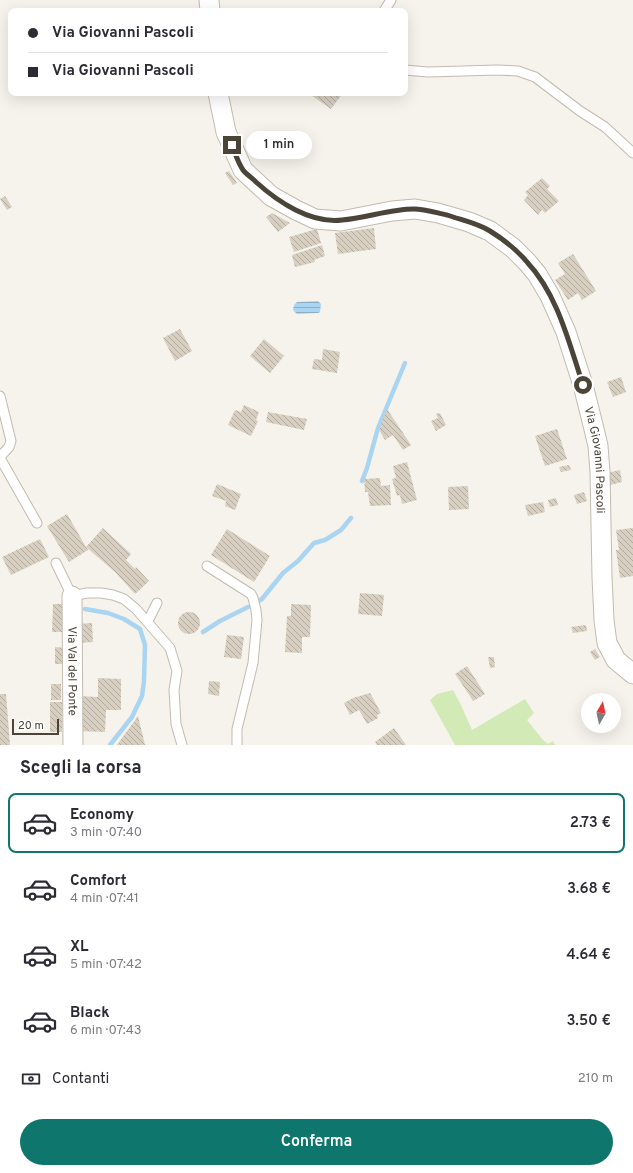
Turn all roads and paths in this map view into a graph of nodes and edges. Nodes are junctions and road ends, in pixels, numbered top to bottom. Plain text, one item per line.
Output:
1 (408, 70) edge
2 (219, 96) edge
3 (633, 154) edge
4 (0, 396) edge
5 (0, 458) edge
6 (37, 523) dead end
7 (56, 563) dead end
8 (207, 566) dead end
9 (72, 596) junction
10 (157, 603) dead end
11 (148, 621) junction
12 (633, 674) edge
13 (73, 745) edge
14 (182, 745) edge
15 (237, 745) edge

1 - 3 lane
2 - 12 street, Via Giovanni Pascoli
4 - 5 lane
5 - 6 lane
7 - 9 lane
8 - 15 lane
9 - 11 lane
9 - 13 street, Via Val del Ponte
10 - 11 lane
11 - 14 lane

